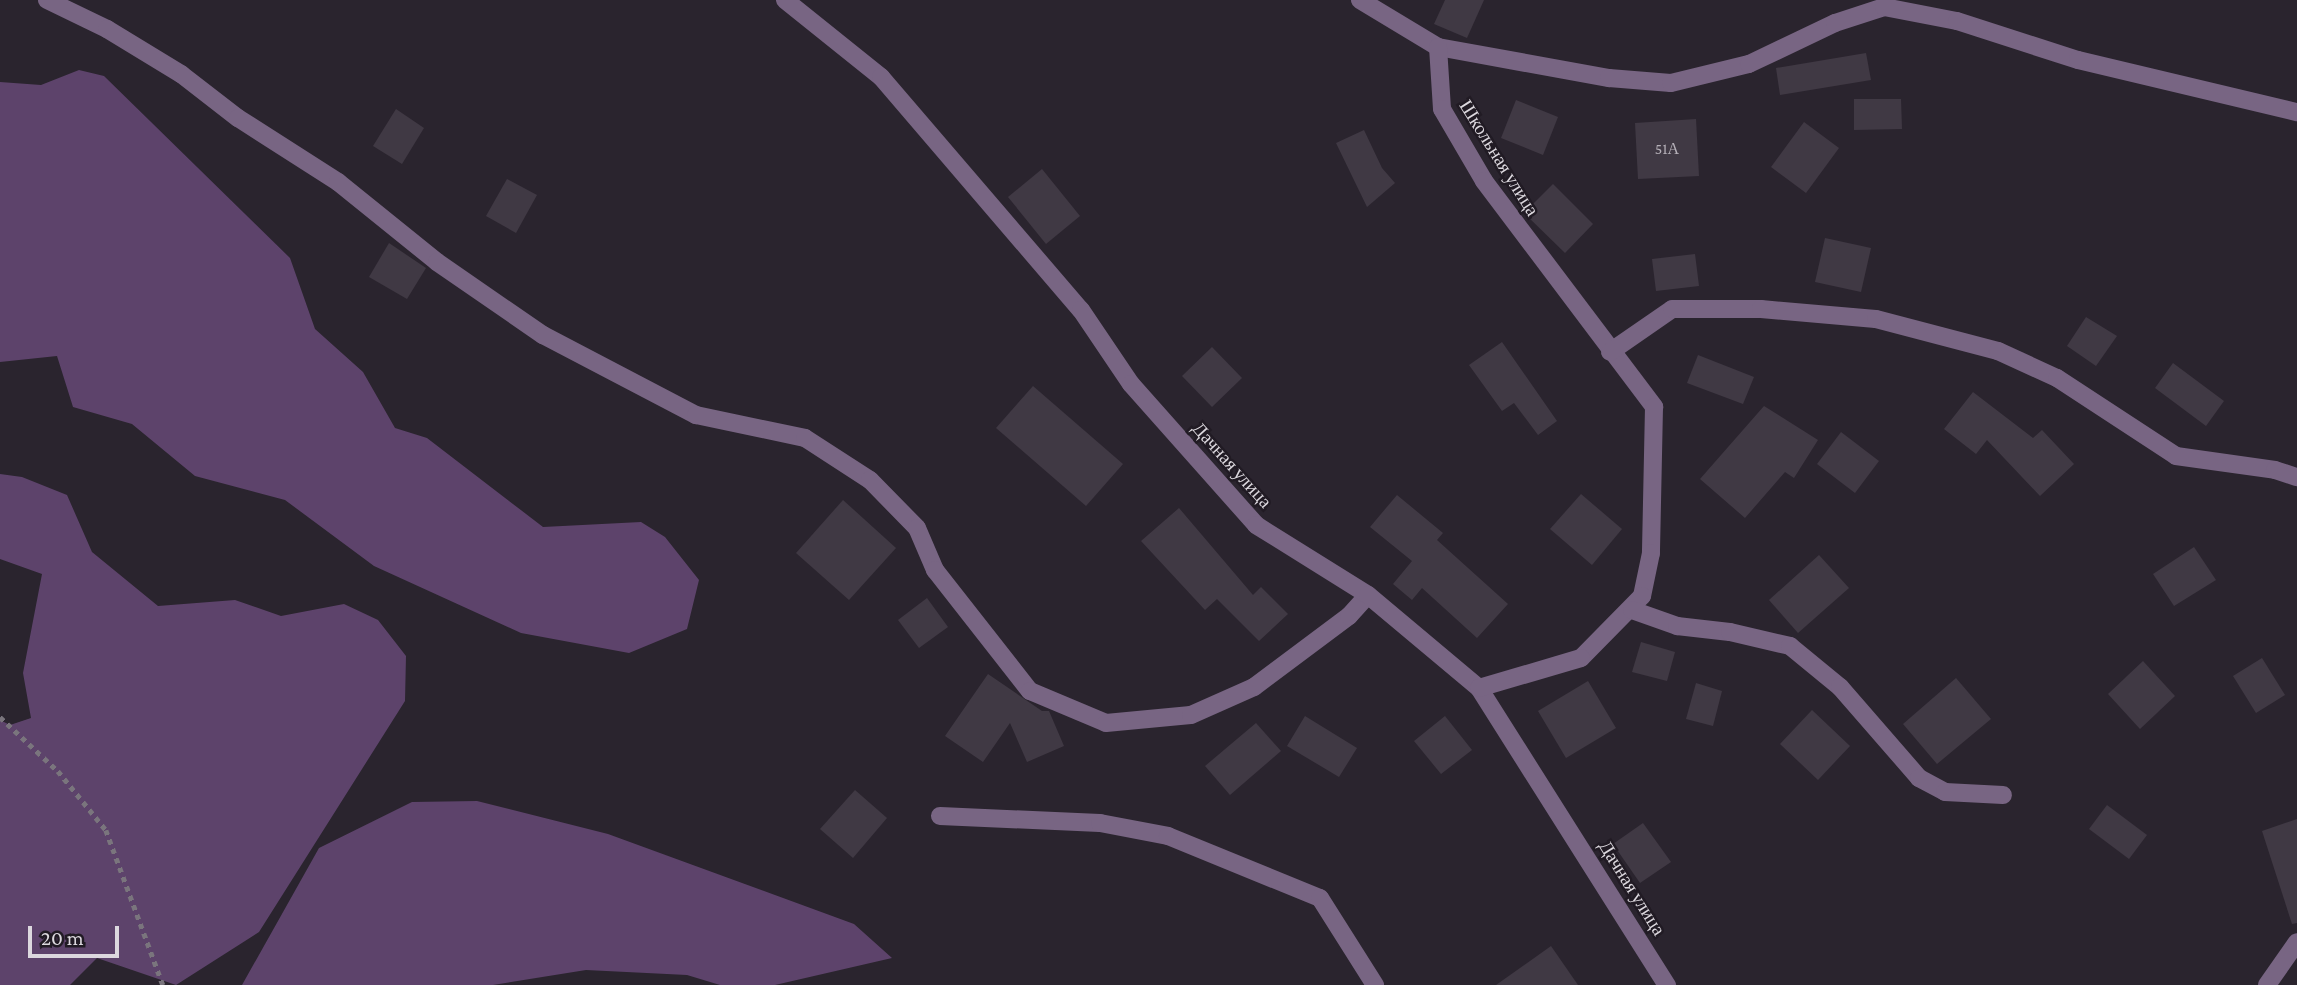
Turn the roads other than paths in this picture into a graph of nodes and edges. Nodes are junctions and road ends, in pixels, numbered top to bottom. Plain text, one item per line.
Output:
1 (47, 0) edge
2 (785, 0) edge
3 (1360, 0) edge
4 (1438, 47) junction
5 (2297, 112) edge
6 (1610, 352) junction
7 (2297, 477) edge
8 (1368, 595) junction
9 (1632, 610) junction
10 (1479, 688) junction
11 (2003, 795) dead end
12 (940, 816) dead end
13 (2297, 942) edge
14 (1375, 985) edge
15 (1667, 985) edge
16 (2267, 985) edge

1 - 8 street
2 - 8 street, Дачная улица
3 - 4 street
4 - 5 street
4 - 6 street, Школьная улица
6 - 7 street
6 - 9 street, Школьная улица
8 - 10 street, Дачная улица
9 - 10 street
9 - 11 street
10 - 15 street, Дачная улица
12 - 14 street
13 - 16 street

